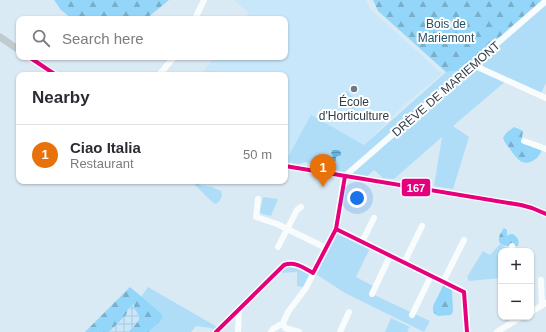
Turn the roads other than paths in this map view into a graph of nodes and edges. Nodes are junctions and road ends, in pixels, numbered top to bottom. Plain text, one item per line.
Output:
1 (204, 0) edge
2 (546, 1) edge
3 (196, 16) edge
4 (0, 37) edge
5 (16, 48) edge
6 (34, 60) edge
7 (172, 60) edge
8 (473, 65) junction
9 (52, 72) edge
10 (162, 72) edge
11 (546, 98) edge
12 (524, 142) dead end
13 (546, 149) edge
14 (288, 166) edge
15 (345, 176) junction
16 (258, 199) dead end
17 (301, 207) dead end
18 (546, 214) edge
19 (374, 218) dead end
20 (422, 226) dead end
21 (336, 229) junction
22 (287, 230) junction
23 (464, 240) dead end
24 (362, 242) junction
25 (278, 247) dead end
26 (326, 248) junction
27 (390, 256) junction
28 (404, 263) junction
29 (313, 273) junction
30 (431, 276) junction
31 (541, 280) dead end
32 (443, 282) junction
33 (372, 294) dead end
34 (544, 304) edge
35 (239, 309) junction
36 (534, 310) edge
37 (349, 312) dead end
38 (412, 315) dead end
39 (515, 320) edge
40 (284, 328) edge
41 (216, 332) edge
42 (238, 332) edge
43 (272, 332) edge
44 (299, 332) edge
45 (340, 332) edge
46 (467, 332) edge
47 (497, 332) edge

1 - 3 street
2 - 8 street, DRÈVE DE MARIEMONT
4 - 5 main road
6 - 9 main road
7 - 10 street
8 - 11 street
8 - 15 street, DRÈVE DE MARIEMONT
12 - 13 street
14 - 15 main road
15 - 18 main road
15 - 21 street
16 - 22 street
17 - 22 street
19 - 24 street
20 - 28 street
21 - 24 street
21 - 26 street
22 - 25 street
22 - 26 street
23 - 32 street
24 - 27 street
26 - 29 street
27 - 28 street
27 - 33 street
28 - 30 street
29 - 35 street
29 - 40 street
30 - 32 street
30 - 38 street
31 - 34 street
32 - 46 street
34 - 36 street
35 - 41 street
35 - 42 street
37 - 45 street
39 - 47 street
40 - 43 street
40 - 44 street

